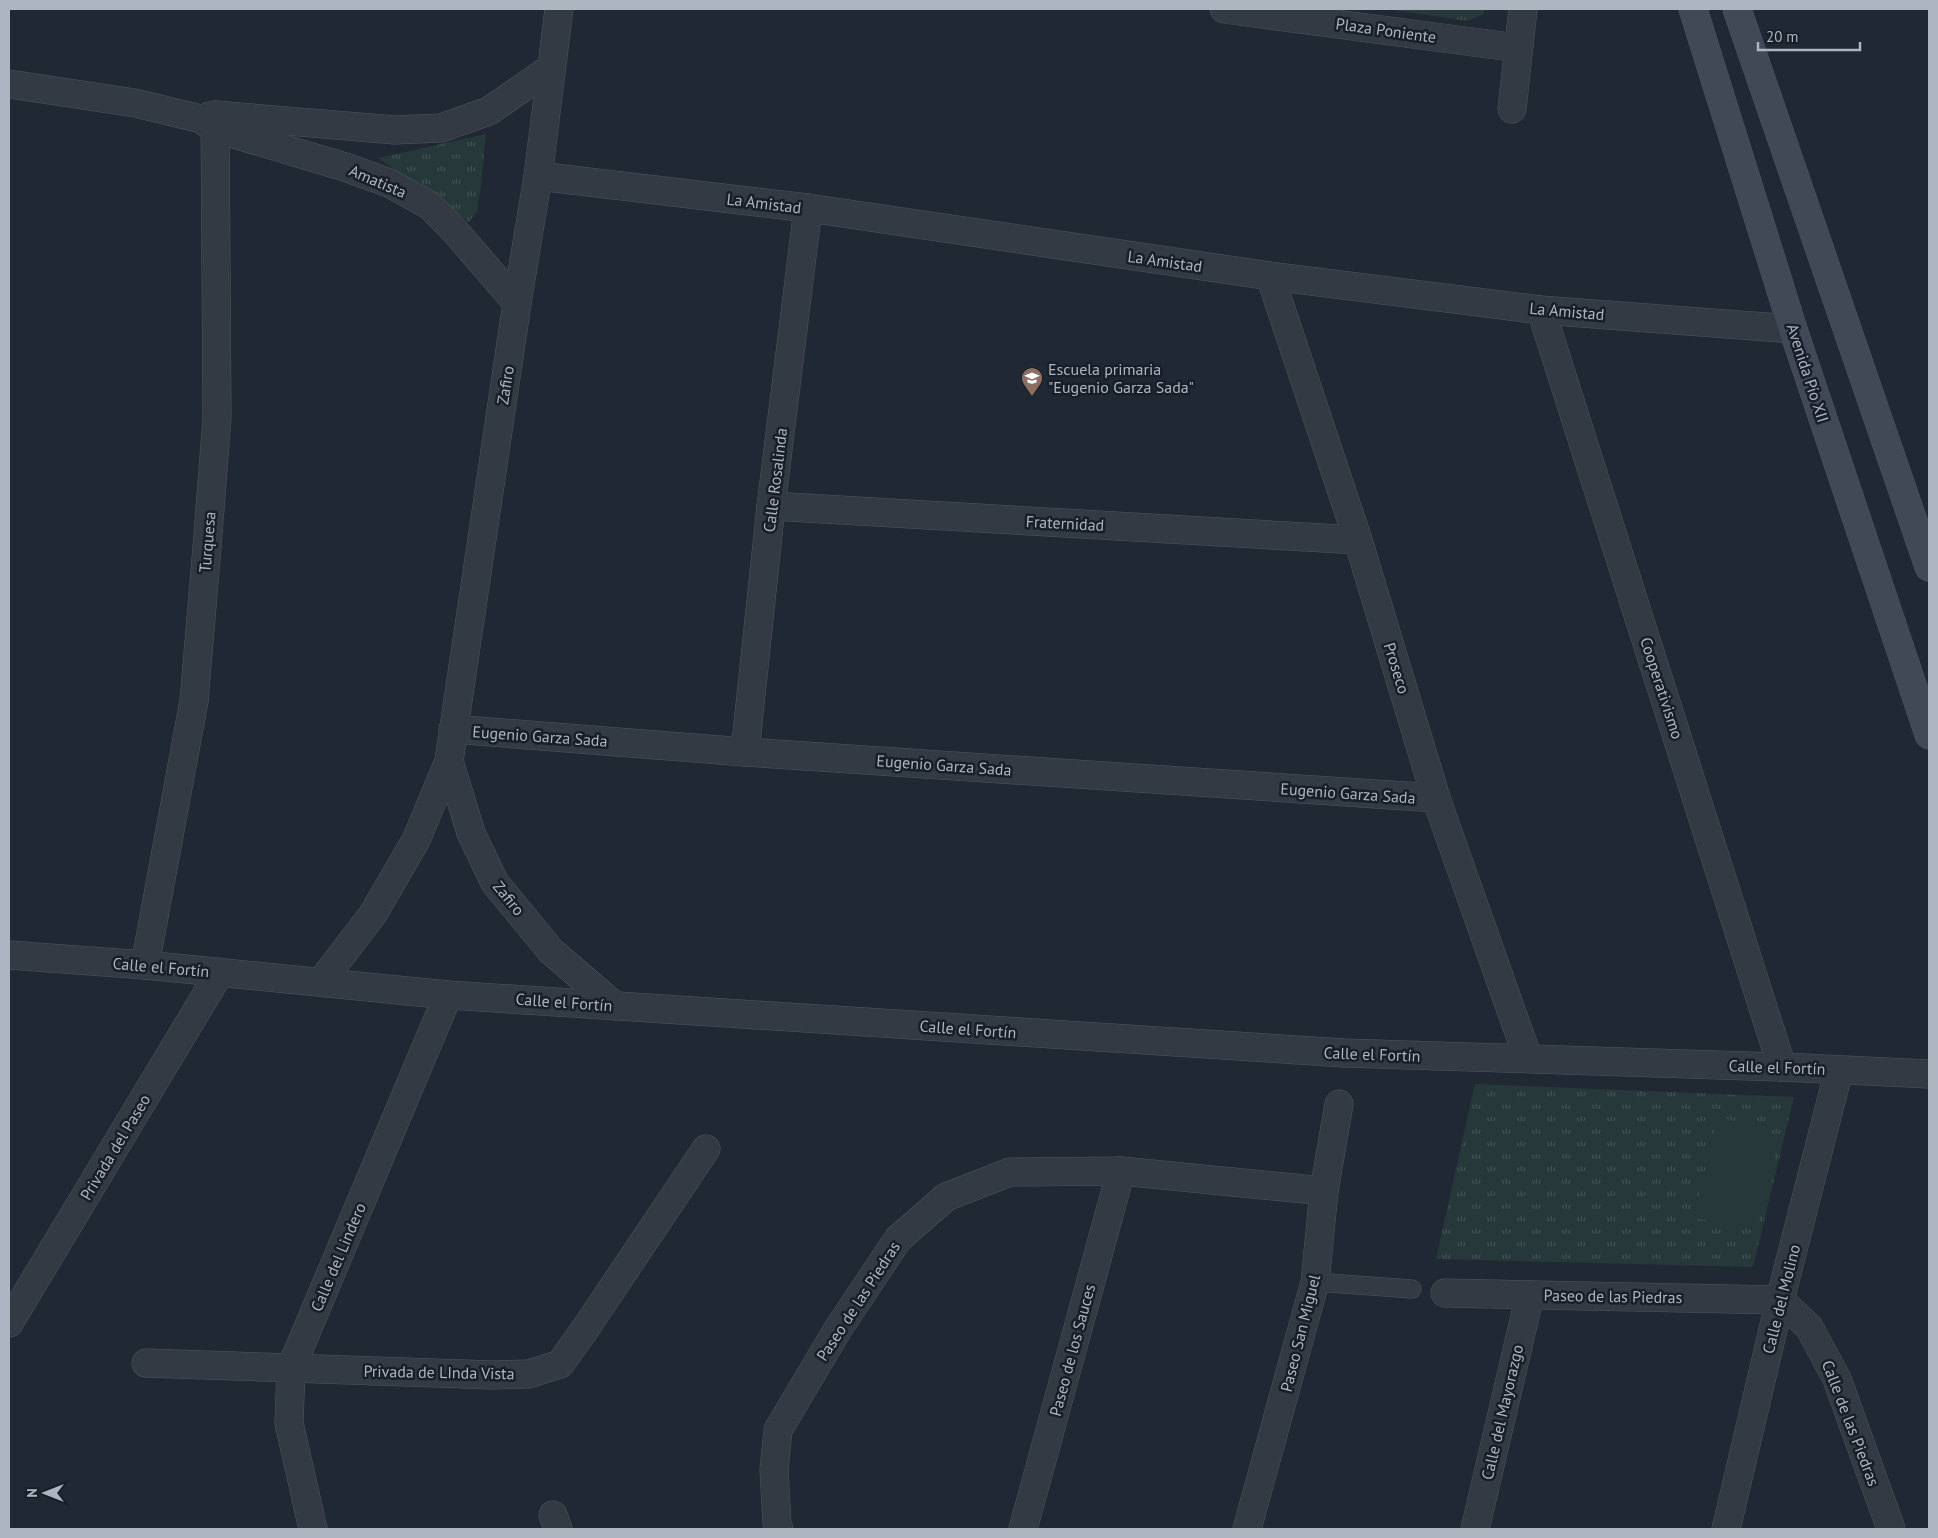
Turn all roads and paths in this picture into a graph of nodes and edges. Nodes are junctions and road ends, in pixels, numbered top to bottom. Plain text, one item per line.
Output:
1 (559, 9) edge
2 (1224, 9) edge
3 (1523, 9) edge
4 (1693, 9) edge
5 (1737, 9) edge
6 (1518, 48) junction
7 (551, 68) junction
8 (9, 84) edge
9 (1512, 109) dead end
10 (210, 121) junction
11 (538, 176) junction
12 (808, 208) junction
13 (1270, 276) junction
14 (517, 303) junction
15 (1542, 310) junction
16 (1794, 329) junction
17 (771, 506) junction
18 (1358, 540) junction
19 (1929, 567) edge
20 (453, 729) junction
21 (1929, 734) edge
22 (745, 752) junction
23 (449, 760) junction
24 (1436, 798) junction
25 (9, 955) edge
26 (145, 965) junction
27 (220, 972) junction
28 (321, 982) junction
29 (448, 995) junction
30 (615, 1006) junction
31 (1528, 1058) junction
32 (1782, 1067) junction
33 (1839, 1070) junction
34 (1929, 1074) edge
35 (1339, 1104) dead end
36 (706, 1148) dead end
37 (1121, 1171) junction
38 (1324, 1190) junction
39 (1315, 1282) junction
40 (1412, 1289) dead end
41 (1445, 1293) dead end
42 (1530, 1295) junction
43 (1780, 1300) junction
44 (9, 1323) edge
45 (146, 1362) dead end
46 (291, 1368) junction
47 (313, 1529) edge
48 (779, 1529) edge
49 (1023, 1529) edge
50 (1248, 1529) edge
51 (1475, 1529) edge
52 (1726, 1529) edge
53 (1891, 1529) edge

1 - 7 street, Zafiro
2 - 6 street, Plaza Poniente
3 - 6 street
4 - 16 street, Avenida Pío XII
5 - 19 street
6 - 9 street
7 - 10 street, Amatista
7 - 11 street, Zafiro
8 - 10 street, Amatista
10 - 14 street, Amatista
10 - 26 street, Turquesa
11 - 12 street, La Amistad
11 - 14 street, Zafiro
12 - 13 street, La Amistad
12 - 17 street, Calle Rosalinda
13 - 15 street, La Amistad
13 - 18 street, Proseco
14 - 20 street, Zafiro
15 - 16 street, La Amistad
15 - 32 street, Cooperativismo
16 - 21 street, Avenida Pío XII
17 - 18 street, Fraternidad
17 - 22 street, Calle Rosalinda
18 - 24 street, Proseco
20 - 22 street, Eugenio Garza Sada
20 - 23 street, Zafiro
22 - 24 street, Eugenio Garza Sada
23 - 28 street, Zafiro
23 - 30 street, Zafiro
24 - 31 street, Proseco
25 - 26 street, Calle el Fortín
26 - 27 street, Calle el Fortín
27 - 28 street, Calle el Fortín
27 - 44 street, Privada del Paseo
28 - 29 street, Calle el Fortín
29 - 30 street, Calle el Fortín
29 - 46 street, Calle del Lindero
30 - 31 street, Calle el Fortín
31 - 32 street, Calle el Fortín
32 - 33 street, Calle el Fortín
33 - 34 street, Calle el Fortín
33 - 43 street, Calle del Molino
35 - 38 street, Paseo San Miguel
36 - 46 street, Privada de LInda Vista
37 - 38 street, Paseo de las Piedras
37 - 48 street, Paseo de las Piedras
37 - 49 street, Paseo de los Sauces
38 - 39 street, Paseo San Miguel
39 - 40 lane
39 - 50 street, Paseo San Miguel
41 - 42 street, Paseo de las Piedras
42 - 43 street, Paseo de las Piedras
42 - 51 street, Calle del Mayorazgo
43 - 52 street, Calle del Molino
43 - 53 street, Calle de las Piedras
45 - 46 street, Privada de LInda Vista
46 - 47 street, Calle del Lindero

